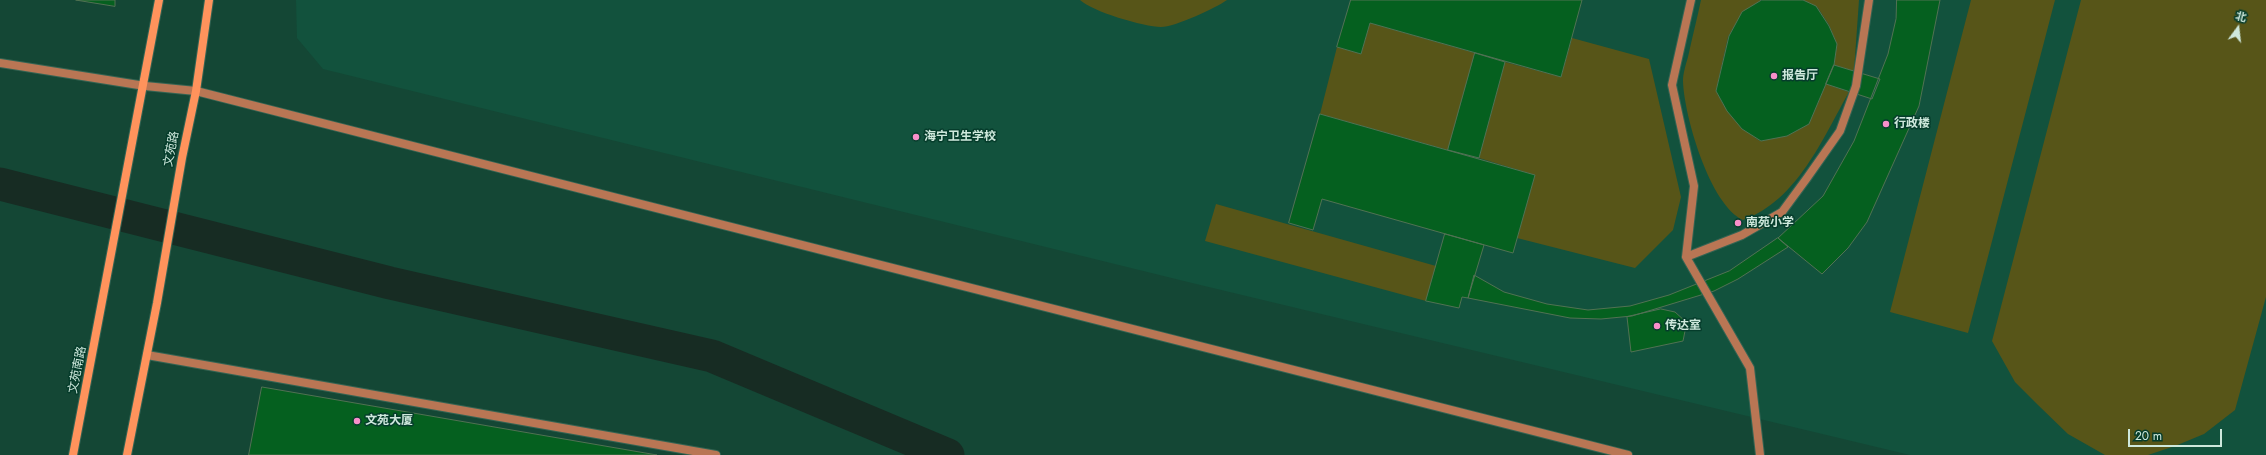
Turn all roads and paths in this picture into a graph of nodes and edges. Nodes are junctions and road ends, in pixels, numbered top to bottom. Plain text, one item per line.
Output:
1 (159, 0) edge
2 (209, 0) edge
3 (1691, 0) edge
4 (1869, 0) edge
5 (0, 63) edge
6 (145, 86) junction
7 (196, 91) junction
8 (1686, 257) junction
9 (147, 355) junction
10 (73, 455) edge
11 (127, 455) edge
12 (716, 455) edge
13 (1628, 455) edge
14 (1760, 455) edge

1 - 6 main road
2 - 7 main road, 文苑路
3 - 8 street
4 - 8 street
5 - 6 street
6 - 7 street
6 - 10 main road, 文苑南路
7 - 9 main road, 文苑路
7 - 13 street
8 - 14 street
9 - 11 main road
9 - 12 street

